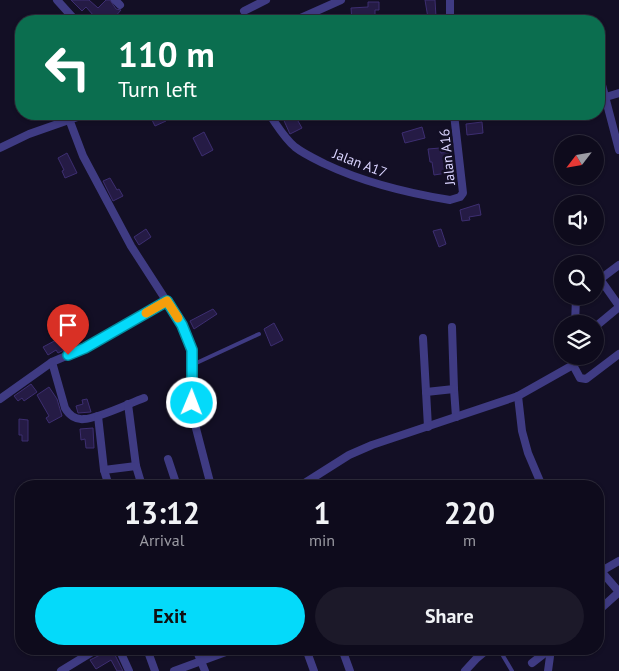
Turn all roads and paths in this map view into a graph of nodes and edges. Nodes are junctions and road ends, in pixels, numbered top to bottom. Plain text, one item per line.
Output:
1 (57, 0) edge
2 (266, 0) edge
3 (342, 0) edge
4 (450, 0) edge
5 (329, 2) edge
6 (244, 10) dead end
7 (71, 15) edge
8 (305, 15) edge
9 (450, 15) edge
10 (619, 93) edge
11 (605, 94) edge
12 (606, 97) junction
13 (66, 120) edge
14 (69, 120) edge
15 (273, 120) edge
16 (455, 120) edge
17 (617, 131) edge
18 (0, 148) edge
19 (619, 150) edge
20 (460, 197) joint
21 (619, 265) edge
22 (604, 276) edge
23 (604, 289) edge
24 (167, 301) junction
25 (619, 307) edge
26 (604, 320) edge
27 (452, 327) dead end
28 (259, 334) dead end
29 (423, 338) dead end
30 (619, 354) edge
31 (52, 362) junction
32 (192, 365) junction
33 (565, 365) edge
34 (575, 365) edge
35 (454, 389) junction
36 (426, 392) junction
37 (518, 396) junction
38 (144, 398) dead end
39 (0, 399) edge
40 (128, 404) junction
41 (98, 416) junction
42 (456, 417) junction
43 (428, 427) junction
44 (168, 460) dead end
45 (136, 466) junction
46 (104, 470) junction
47 (107, 480) edge
48 (140, 480) edge
49 (175, 480) edge
50 (209, 480) edge
51 (309, 480) edge
52 (539, 480) edge
53 (619, 561) edge
54 (604, 569) edge
55 (604, 577) edge
56 (619, 592) edge
57 (604, 606) edge
58 (87, 655) edge
59 (122, 655) edge
60 (149, 655) edge
61 (199, 655) edge
62 (216, 655) edge
63 (308, 655) edge
64 (344, 655) edge
65 (481, 655) edge
66 (503, 655) edge
67 (543, 655) edge
68 (549, 655) edge
69 (201, 660) junction
70 (532, 664) dead end
71 (61, 671) edge
72 (129, 671) edge
73 (155, 671) edge
74 (174, 671) edge
75 (205, 671) edge
76 (314, 671) edge
77 (350, 671) edge
78 (465, 671) edge
79 (512, 671) edge
80 (548, 671) edge

1 - 7 street
2 - 6 street
3 - 5 street
4 - 9 street
5 - 8 street
10 - 12 street
11 - 12 street
12 - 17 street
13 - 18 street
14 - 24 street
15 - 20 street, Jalan A17
16 - 20 street, Jalan A16
17 - 19 street
21 - 22 street
23 - 25 street
24 - 31 street
24 - 32 street
25 - 26 street
27 - 35 street
28 - 32 lane
29 - 36 street
30 - 34 street
31 - 39 street
31 - 41 street
32 - 50 street
33 - 37 street
35 - 36 street
35 - 42 street
36 - 43 street
37 - 42 street
37 - 52 street
38 - 40 street
40 - 41 street
40 - 45 street
41 - 46 street
42 - 43 street
43 - 51 street
44 - 49 street
45 - 46 street
45 - 48 street
46 - 47 street
53 - 54 street
55 - 56 street
56 - 57 street
58 - 71 street
59 - 72 street
60 - 73 street
61 - 69 street
62 - 69 street
63 - 76 street
64 - 77 street
65 - 78 street
66 - 79 lane
67 - 70 street
68 - 80 street
69 - 74 street
69 - 75 street

